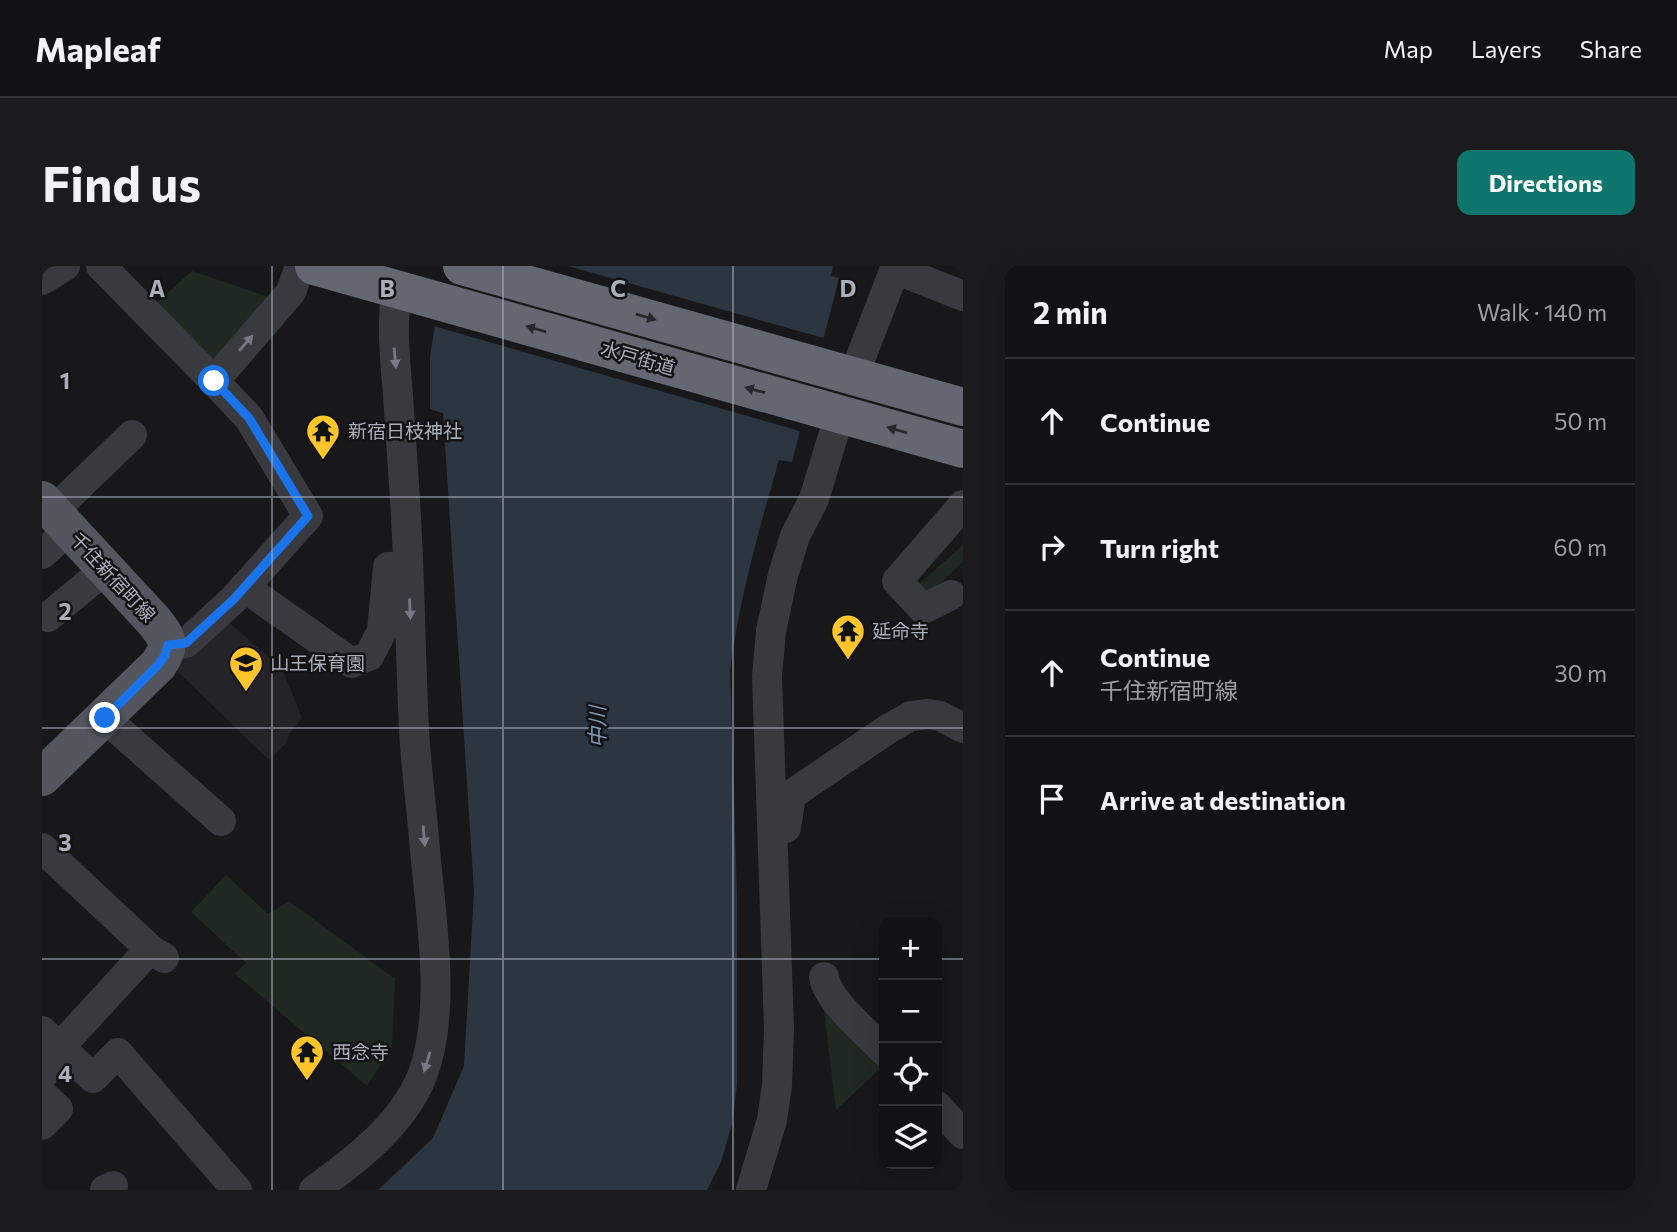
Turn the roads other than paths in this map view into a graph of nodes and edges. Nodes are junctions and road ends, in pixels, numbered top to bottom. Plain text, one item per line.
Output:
1 (65, 266) edge
2 (101, 266) edge
3 (300, 266) edge
4 (314, 266) edge
5 (462, 266) edge
6 (896, 268) edge
7 (42, 279) edge
8 (410, 293) junction
9 (963, 296) edge
10 (843, 372) junction
11 (214, 381) junction
12 (963, 407) edge
13 (830, 410) junction
14 (132, 435) dead end
15 (963, 449) edge
16 (963, 505) edge
17 (51, 524) edge
18 (408, 566) junction
19 (106, 569) junction
20 (244, 587) junction
21 (951, 595) edge
22 (48, 617) dead end
23 (168, 645) junction
24 (105, 718) junction
25 (963, 729) edge
26 (42, 778) edge
27 (222, 821) dead end
28 (770, 828) junction
29 (42, 848) edge
30 (824, 977) dead end
31 (52, 1040) edge
32 (879, 1046) edge
33 (42, 1076) edge
34 (42, 1094) edge
35 (942, 1111) edge
36 (42, 1125) edge
37 (963, 1133) edge
38 (237, 1190) edge
39 (314, 1190) edge
40 (751, 1190) edge

1 - 7 street
2 - 11 street
11 -> 3 street
4 - 8 highway, 水戸街道
5 -> 10 highway
6 - 9 street
6 - 10 street
13 -> 8 highway, 水戸街道
8 -> 18 street
10 - 12 highway
11 - 20 street
15 -> 13 highway, 水戸街道
13 - 28 street
14 - 17 street
16 - 21 street
17 - 19 main road, 千住新宿町線
18 - 20 street
18 -> 39 street
19 - 22 street
19 - 23 main road, 千住新宿町線
20 - 23 street
23 - 24 main road
24 - 26 main road
24 - 27 street
25 - 28 street
28 - 40 street
29 - 31 street
30 - 32 street
31 - 33 street
31 - 38 street
34 - 36 street
35 - 37 street

